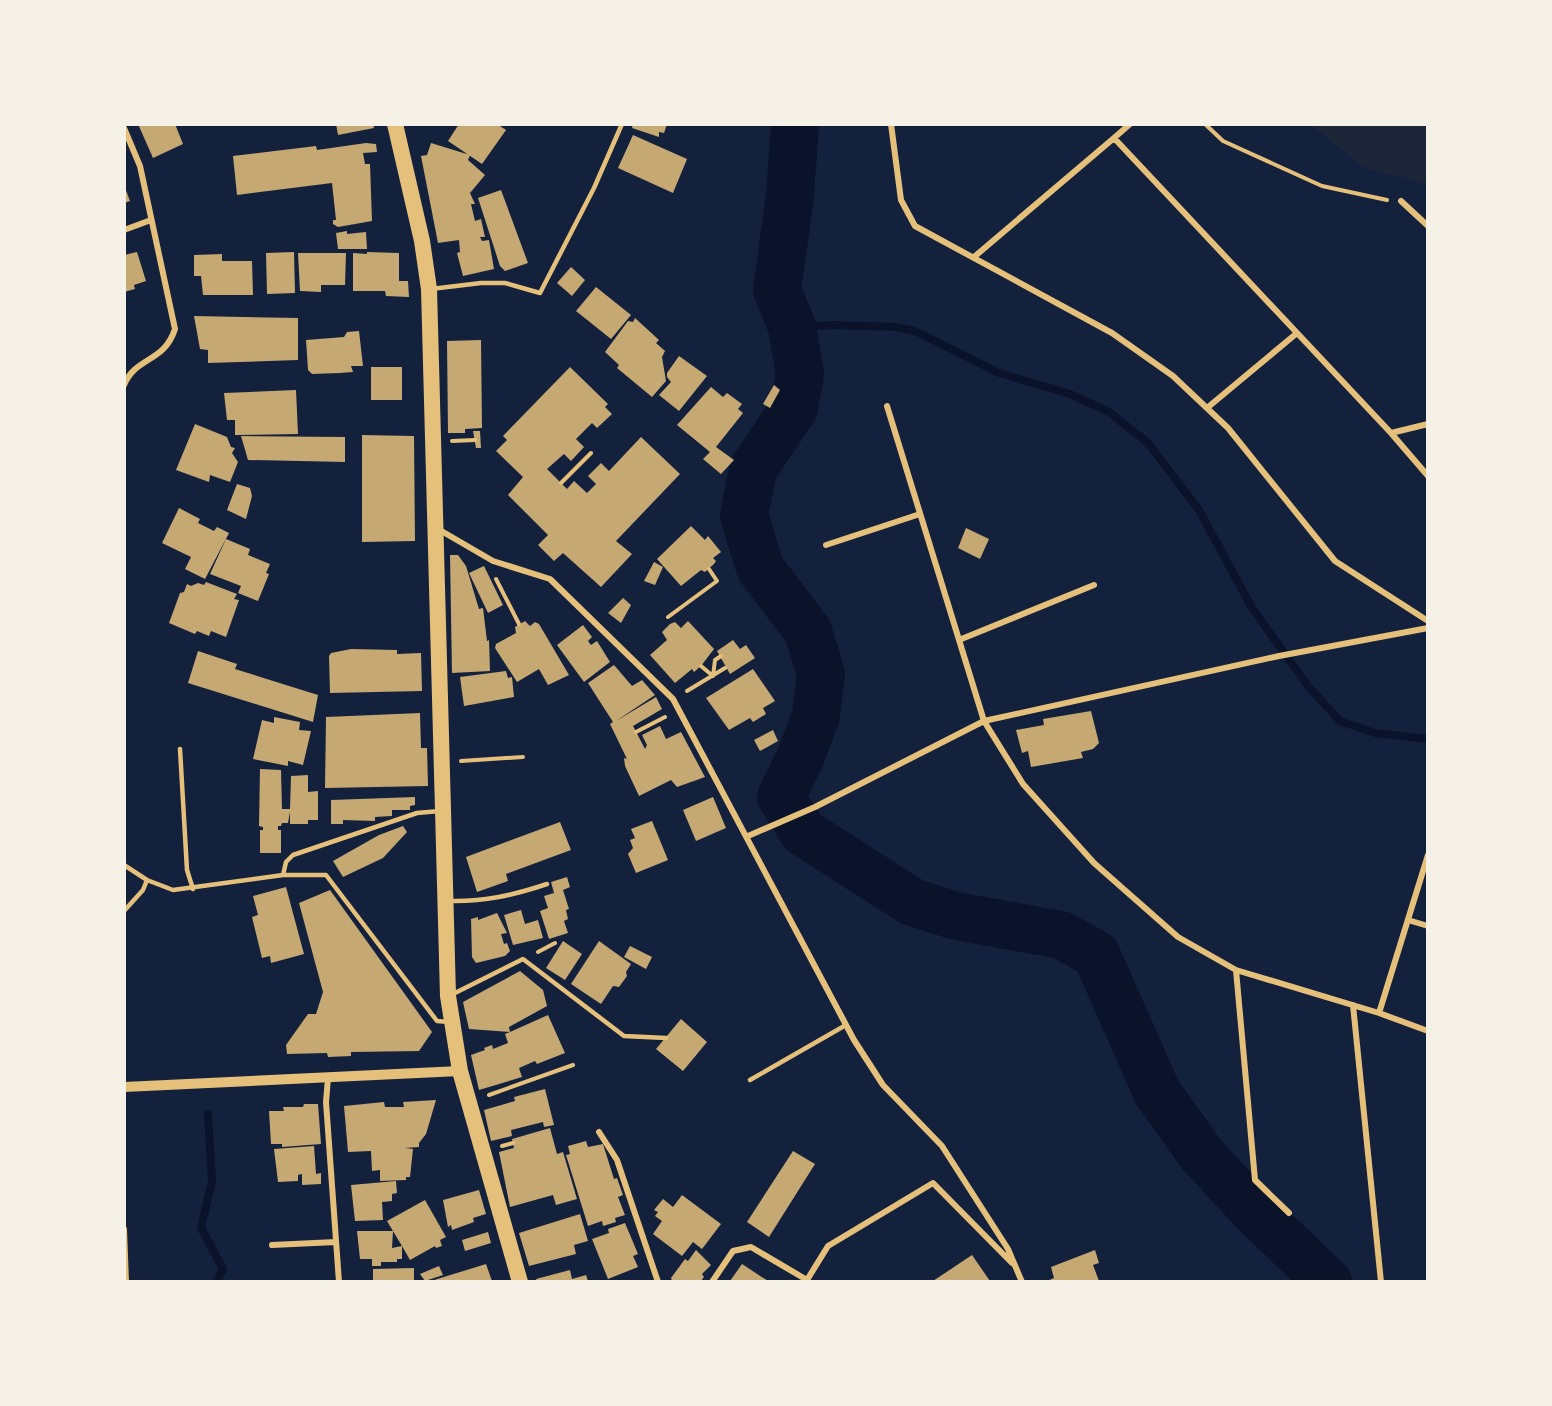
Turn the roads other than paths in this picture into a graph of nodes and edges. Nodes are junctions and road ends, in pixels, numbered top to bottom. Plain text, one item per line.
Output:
1 (395, 124) edge
2 (622, 124) edge
3 (891, 124) edge
4 (1130, 124) edge
5 (124, 128) edge
6 (1114, 138) junction
7 (1401, 201) road end
8 (151, 220) junction
9 (1428, 226) edge
10 (124, 230) edge
11 (974, 256) junction
12 (429, 289) junction
13 (1297, 333) junction
14 (124, 385) edge
15 (887, 406) dead end
16 (1206, 408) junction
17 (1428, 423) edge
18 (1391, 433) junction
19 (1428, 476) edge
20 (920, 514) junction
21 (436, 527) junction
22 (825, 545) dead end
23 (1094, 585) dead end
24 (1428, 621) edge
25 (1428, 628) edge
26 (959, 640) junction
27 (984, 721) junction
28 (180, 748) dead end
29 (443, 810) junction
30 (748, 836) junction
31 (1428, 855) edge
32 (124, 865) edge
33 (284, 875) junction
34 (147, 880) junction
35 (547, 884) dead end
36 (193, 889) junction
37 (447, 901) junction
38 (124, 911) edge
39 (1408, 920) junction
40 (1428, 926) edge
41 (1236, 970) junction
42 (448, 996) junction
43 (1353, 1005) junction
44 (1379, 1013) junction
45 (450, 1022) junction
46 (846, 1024) junction
47 (1428, 1031) edge
48 (666, 1038) dead end
49 (460, 1071) junction
50 (328, 1078) junction
51 (750, 1080) dead end
52 (124, 1087) edge
53 (599, 1132) dead end
54 (1289, 1213) dead end
55 (124, 1229) edge
56 (336, 1242) junction
57 (272, 1245) dead end
58 (1014, 1265) junction
59 (126, 1281) edge
60 (339, 1281) edge
61 (520, 1281) edge
62 (658, 1281) edge
63 (712, 1281) edge
64 (808, 1281) edge
65 (1022, 1281) edge
66 (1381, 1281) edge

1 - 12 highway
2 - 12 lane
3 - 11 street
4 - 6 street
5 - 8 street
6 - 11 street
6 - 13 street
7 - 9 street
8 - 10 street
8 - 14 street
11 - 16 street
12 - 21 highway
13 - 16 street
13 - 18 street
15 - 20 street
16 - 24 street
17 - 18 street
18 - 19 street
20 - 22 street
20 - 26 street
21 - 29 highway
21 - 30 street
23 - 26 street
25 - 27 street
26 - 27 street
27 - 30 street
27 - 41 street
28 - 36 lane
29 - 33 lane
29 - 37 highway
30 - 46 street
31 - 39 street
32 - 34 lane
33 - 36 lane
33 - 45 lane
34 - 36 lane
34 - 38 lane
35 - 37 lane
37 - 42 highway
39 - 40 street
39 - 44 street
41 - 43 street
41 - 54 street
42 - 45 highway
42 - 48 lane
43 - 44 street
43 - 66 street
44 - 47 street
45 - 49 highway
46 - 51 lane
46 - 58 street
49 - 50 street
49 - 61 highway
50 - 52 street
50 - 56 street
53 - 62 street
55 - 59 street
56 - 57 street
56 - 60 street
58 - 64 street
58 - 65 street
63 - 64 street

